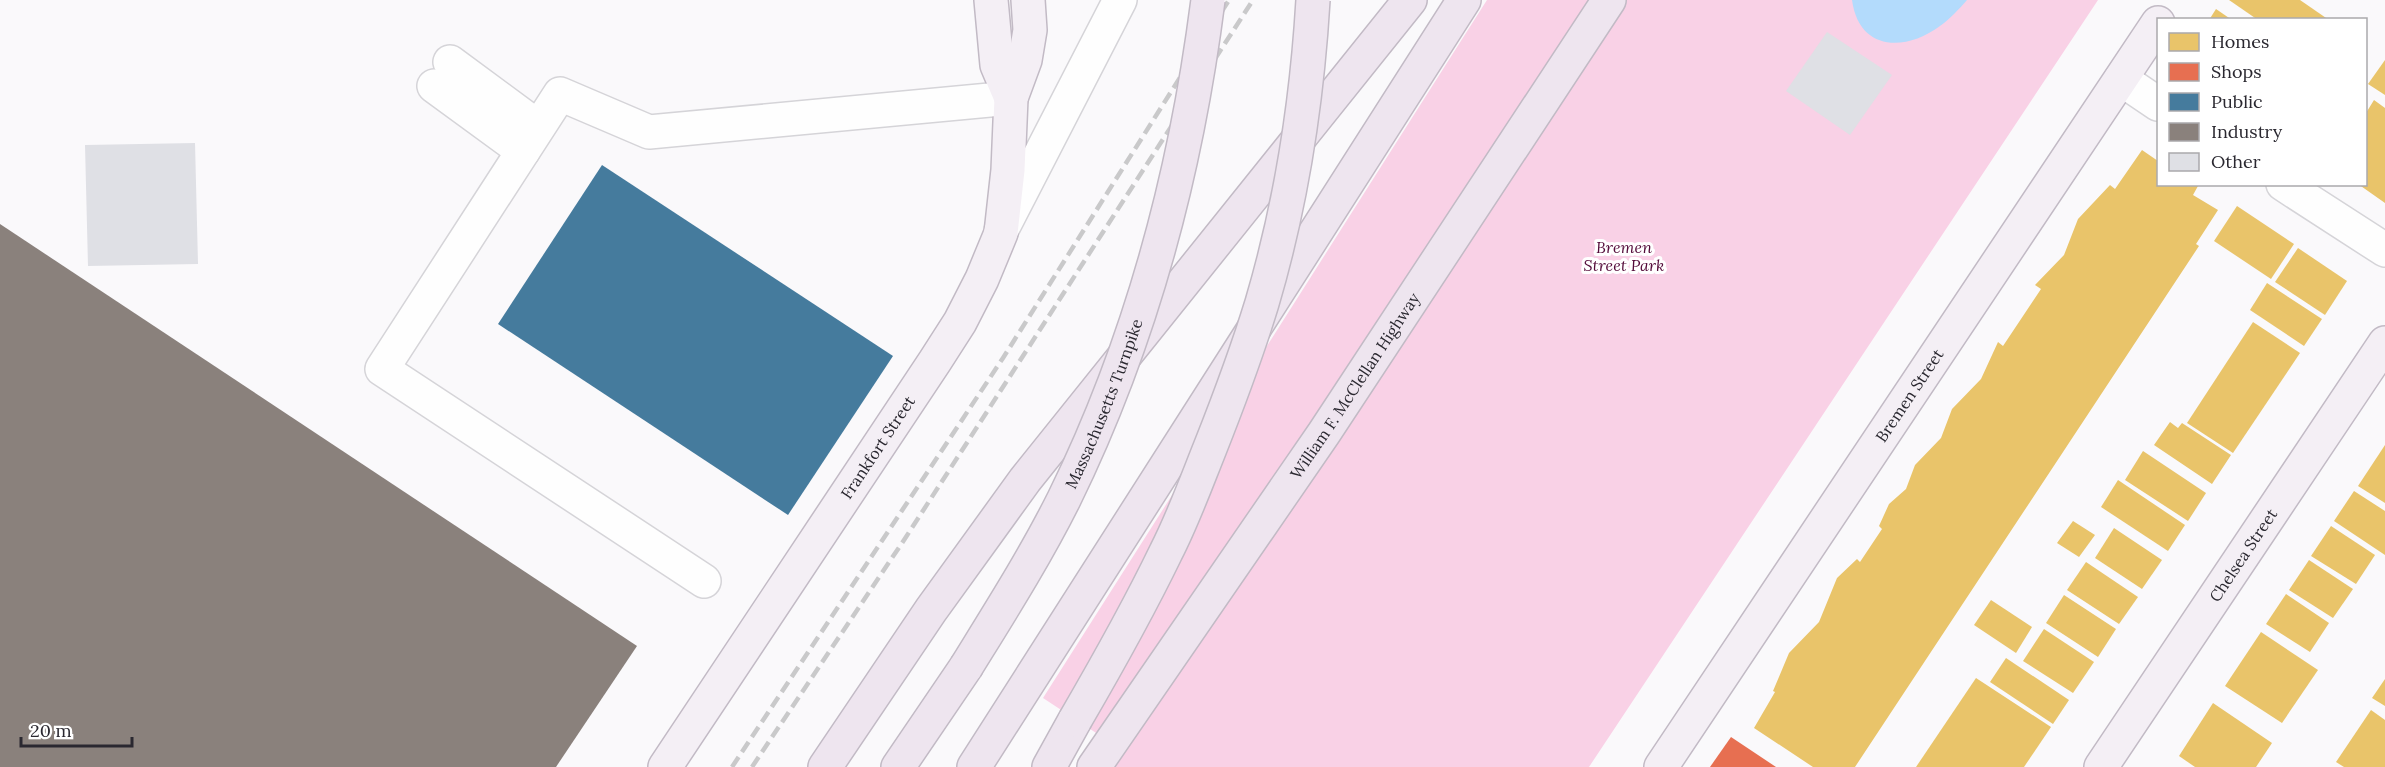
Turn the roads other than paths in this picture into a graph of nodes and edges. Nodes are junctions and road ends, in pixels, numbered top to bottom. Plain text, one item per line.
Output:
1 (991, 0) edge
2 (1028, 0) edge
3 (1120, 0) edge
4 (1208, 0) edge
5 (1313, 0) edge
6 (1410, 0) edge
7 (1464, 0) edge
8 (1609, 0) edge
9 (2174, 0) edge
10 (2162, 18) edge
11 (2157, 25) edge
12 (442, 74) dead end
13 (2121, 79) junction
14 (1011, 98) junction
15 (2157, 103) edge
16 (531, 139) junction
17 (2286, 186) edge
18 (1001, 233) junction
19 (2385, 250) edge
20 (2385, 343) edge
21 (704, 581) dead end
22 (1103, 755) edge
23 (665, 767) edge
24 (825, 767) edge
25 (898, 767) edge
26 (974, 767) edge
27 (1049, 767) edge
28 (1661, 767) edge
29 (2101, 767) edge

1 - 14 main road, Frankfort Street
2 - 14 main road, Frankfort Street
3 - 18 street
4 - 25 highway, Massachusetts Turnpike, bridge
5 - 27 highway, bridge
6 - 24 highway
7 - 26 highway
8 - 22 highway, William F. McClellan Highway
9 - 10 main road, Bremen Street
11 - 13 main road, Bremen Street
12 - 16 street
13 - 15 street
13 - 28 main road, Bremen Street
14 - 16 street
14 - 18 main road, Frankfort Street
16 - 21 street
17 - 19 street
18 - 23 main road, Frankfort Street
20 - 29 main road, Chelsea Street

